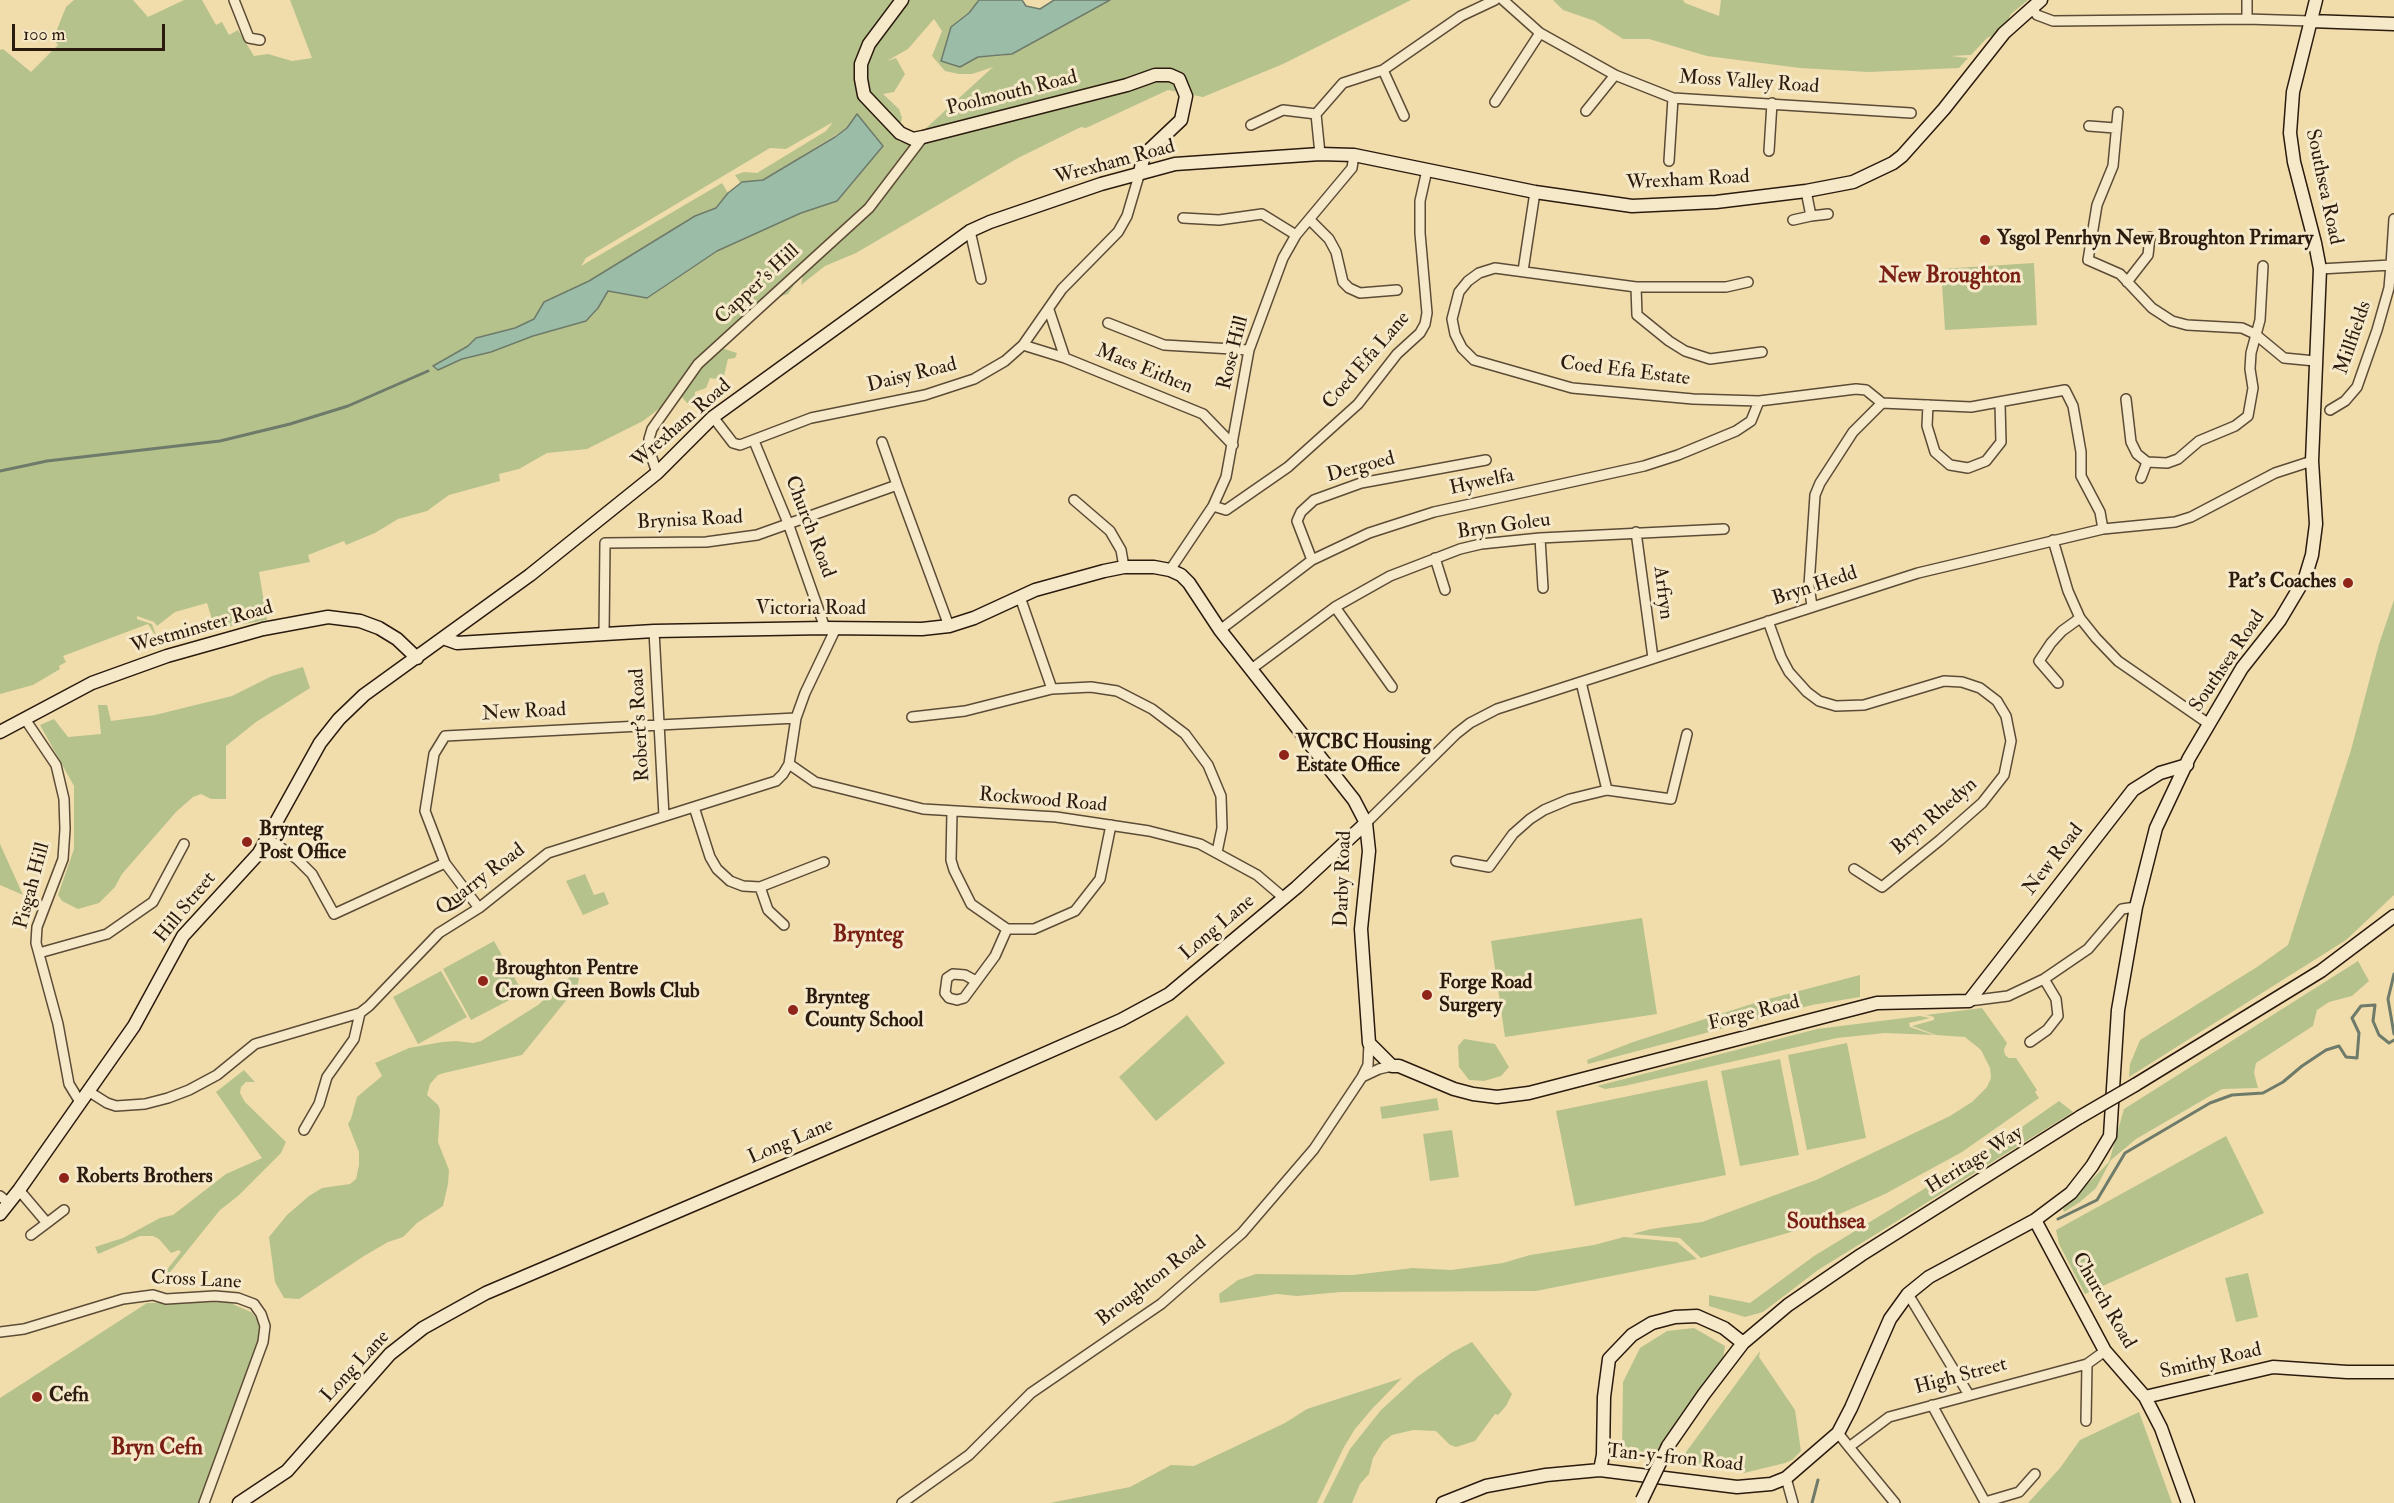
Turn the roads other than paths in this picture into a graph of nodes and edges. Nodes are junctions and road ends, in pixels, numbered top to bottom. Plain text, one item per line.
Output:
1 (234, 0) edge
2 (902, 0) edge
3 (1495, 0) edge
4 (1503, 0) edge
5 (2247, 0) edge
6 (2316, 0) edge
7 (2037, 4) edge
8 (2247, 19) junction
9 (2310, 21) junction
10 (2394, 24) edge
11 (1540, 33) junction
12 (260, 40) dead end
13 (1383, 70) junction
14 (1615, 75) junction
15 (1673, 98) junction
16 (1495, 102) dead end
17 (1772, 103) junction
18 (1586, 111) dead end
19 (2118, 112) dead end
20 (1911, 113) dead end
21 (1316, 114) junction
22 (1404, 116) dead end
23 (1251, 125) dead end
24 (2089, 126) dead end
25 (2115, 128) junction
26 (923, 137) junction
27 (1769, 151) dead end
28 (1320, 154) junction
29 (1354, 155) junction
30 (1669, 161) dead end
31 (1427, 170) junction
32 (1140, 172) junction
33 (1806, 191) junction
34 (1535, 192) junction
35 (1828, 214) dead end
36 (1811, 216) junction
37 (1183, 218) dead end
38 (2394, 219) edge
39 (1310, 220) junction
40 (1793, 220) dead end
41 (970, 231) junction
42 (1296, 235) junction
43 (2150, 237) dead end
44 (2263, 266) dead end
45 (2391, 266) junction
46 (2320, 269) junction
47 (1523, 271) junction
48 (981, 279) dead end
49 (1748, 282) dead end
50 (2127, 282) junction
51 (1636, 287) junction
52 (1397, 290) dead end
53 (1048, 310) junction
54 (1108, 323) dead end
55 (2255, 334) junction
56 (1023, 345) junction
57 (1249, 350) junction
58 (1762, 352) dead end
59 (1065, 358) junction
60 (2315, 361) junction
61 (2126, 399) dead end
62 (1759, 401) junction
63 (1882, 403) junction
64 (2000, 404) junction
65 (1928, 405) junction
66 (2330, 410) dead end
67 (713, 417) junction
68 (754, 441) junction
69 (882, 442) dead end
70 (1233, 445) junction
71 (1486, 460) dead end
72 (2312, 461) junction
73 (2147, 462) junction
74 (657, 472) junction
75 (2141, 478) dead end
76 (897, 485) junction
77 (1074, 500) dead end
78 (1213, 506) junction
79 (788, 523) junction
80 (1724, 529) dead end
81 (2103, 529) junction
82 (1636, 532) junction
83 (1540, 538) junction
84 (2053, 540) junction
85 (1435, 558) junction
86 (1312, 560) junction
87 (1124, 567) junction
88 (1170, 570) junction
89 (1543, 588) dead end
90 (1445, 590) dead end
91 (1020, 597) junction
92 (1812, 606) junction
93 (1335, 607) junction
94 (2080, 618) junction
95 (1768, 621) junction
96 (949, 626) junction
97 (830, 628) junction
98 (1220, 630) junction
99 (654, 631) junction
100 (604, 635) junction
101 (443, 638) junction
102 (417, 658) junction
103 (1653, 658) junction
104 (1250, 670) junction
105 (1581, 682) junction
106 (2058, 683) dead end
107 (1392, 687) dead end
108 (1052, 689) junction
109 (364, 695) joint
110 (912, 717) dead end
111 (796, 718) junction
112 (25, 719) junction
113 (660, 724) junction
114 (2209, 724) junction
115 (0, 732) edge
116 (1687, 734) dead end
117 (789, 764) junction
118 (2187, 765) junction
119 (1607, 790) junction
120 (694, 807) junction
121 (952, 812) junction
122 (664, 816) junction
123 (1366, 823) junction
124 (1111, 825) junction
125 (267, 838) junction
126 (184, 844) dead end
127 (1217, 852) junction
128 (1456, 861) dead end
129 (824, 862) dead end
130 (445, 863) junction
131 (1854, 869) dead end
132 (760, 887) junction
133 (1284, 898) junction
134 (2136, 907) junction
135 (479, 908) junction
136 (2394, 916) edge
137 (784, 925) dead end
138 (1007, 929) junction
139 (39, 953) junction
140 (2044, 980) junction
141 (976, 981) dead end
142 (1969, 1001) junction
143 (360, 1013) junction
144 (1369, 1042) junction
145 (2030, 1042) dead end
146 (1392, 1066) junction
147 (1362, 1077) junction
148 (88, 1092) junction
149 (80, 1102) junction
150 (304, 1130) dead end
151 (19, 1190) junction
152 (4, 1199) edge
153 (64, 1210) dead end
154 (0, 1214) edge
155 (2035, 1220) junction
156 (47, 1223) junction
157 (31, 1235) dead end
158 (1908, 1294) junction
159 (0, 1332) edge
160 (1743, 1343) junction
161 (2105, 1351) junction
162 (2087, 1364) junction
163 (2394, 1372) edge
164 (1969, 1395) junction
165 (2145, 1397) junction
166 (1932, 1405) junction
167 (2086, 1421) dead end
168 (1838, 1432) junction
169 (1849, 1446) junction
170 (1600, 1470) junction
171 (2035, 1474) dead end
172 (1786, 1478) junction
173 (1641, 1501) edge
174 (204, 1503) edge
175 (239, 1503) edge
176 (902, 1503) edge
177 (1443, 1503) edge
178 (1793, 1503) edge
179 (1895, 1503) edge
180 (2188, 1503) edge

1 - 12 street
2 - 26 street
3 - 13 street
4 - 11 street, Moss Valley Road
5 - 8 street
6 - 9 street, Southsea Road
7 - 8 street
7 - 33 street, Wrexham Road
8 - 9 street
9 - 10 street
9 - 46 street, Southsea Road
11 - 14 street, Moss Valley Road
11 - 16 street
13 - 21 street
13 - 22 street
14 - 15 street, Moss Valley Road
14 - 18 street
15 - 17 street, Moss Valley Road
15 - 30 street
17 - 20 street, Moss Valley Road
17 - 27 street
19 - 25 street
21 - 23 street
21 - 28 street
24 - 25 street
25 - 50 street
26 - 32 street, Poolmouth Road
26 - 74 street, Capper's Hill
28 - 29 street, Wrexham Road
28 - 32 street, Wrexham Road
29 - 31 street, Wrexham Road
29 - 39 street, Rose Hill
31 - 34 street, Wrexham Road
31 - 78 street, Coed Efa Lane
32 - 41 street, Wrexham Road
32 - 53 street, Daisy Road
33 - 34 street, Wrexham Road
33 - 36 street
34 - 47 street
35 - 36 street
36 - 40 street
37 - 42 street
38 - 45 street, Millfields
39 - 42 street, Rose Hill
39 - 52 street
41 - 48 street
41 - 67 street, Wrexham Road
42 - 57 street, Rose Hill
43 - 50 street
44 - 55 street
45 - 46 street
45 - 66 street, Millfields
46 - 60 street, Southsea Road
47 - 51 street, Coed Efa Estate
47 - 62 street, Coed Efa Estate
49 - 51 street, Coed Efa Estate
50 - 55 street
51 - 58 street
53 - 56 street, Daisy Road
53 - 59 street, Maes Eithen
54 - 57 street
55 - 60 street
55 - 73 street
56 - 59 street, Maes Eithen
56 - 68 street, Daisy Road
57 - 70 street, Rose Hill
59 - 70 street, Maes Eithen
60 - 72 street, Southsea Road
61 - 73 street
62 - 63 street, Coed Efa Estate
62 - 86 street, Hywelfa
63 - 65 street
63 - 92 street
64 - 65 street
64 - 65 street
64 - 81 street
67 - 68 street
67 - 74 street, Wrexham Road
68 - 79 street, Church Road
69 - 76 street
70 - 78 street, Rose Hill
71 - 86 street, Dergoed
72 - 81 street, Bryn Hedd
72 - 114 street, Southsea Road
73 - 75 street
74 - 101 street, Wrexham Road
76 - 79 street, Brynisa Road
76 - 96 street
77 - 87 street
78 - 88 street, Rose Hill
79 - 97 street, Church Road
79 - 100 street, Brynisa Road
80 - 82 street, Bryn Goleu
81 - 84 street, Bryn Hedd
82 - 83 street, Bryn Goleu
82 - 103 street, Arfryn
83 - 85 street, Bryn Goleu
83 - 89 street
84 - 92 street, Bryn Hedd
84 - 94 street
85 - 90 street
85 - 93 street, Bryn Goleu
86 - 98 street, Hywelfa
87 - 88 street, Victoria Road
87 - 91 street, Victoria Road
88 - 98 street, Darby Road
91 - 96 street, Victoria Road
91 - 108 street
92 - 95 street, Bryn Hedd
93 - 104 street, Bryn Goleu
93 - 107 street
94 - 106 street
94 - 114 street
95 - 103 street, Bryn Hedd
95 - 131 street, Bryn Rhedyn
96 - 97 street, Victoria Road
97 - 99 street, Victoria Road
97 - 111 street
98 - 104 street, Darby Road
99 - 100 street, Victoria Road
99 - 113 street, Robert's Road
100 - 101 street, Victoria Road
101 - 102 street, Wrexham Road
102 - 109 street, Wrexham Road
102 - 112 street, Westminster Road
103 - 105 street, Bryn Hedd
104 - 123 street, Darby Road
105 - 119 street
105 - 123 street, Bryn Hedd
108 - 110 street
108 - 127 street
109 - 125 street, Hill Street
111 - 113 street, New Road
111 - 117 street
112 - 115 street, Westminster Road
112 - 139 street, Pisgah Hill
113 - 122 street, Robert's Road
113 - 130 street, New Road
114 - 118 street, Southsea Road
116 - 119 street
117 - 120 street, Quarry Road
117 - 121 street, Rockwood Road
118 - 134 street, Southsea Road
118 - 142 street, New Road
119 - 128 street
120 - 122 street, Quarry Road
120 - 132 street
121 - 124 street, Rockwood Road
121 - 138 street
122 - 135 street, Quarry Road
123 - 133 street, Long Lane
123 - 144 street, Darby Road
124 - 127 street, Rockwood Road
124 - 138 street
125 - 130 street
125 - 148 street, Hill Street
126 - 139 street
127 - 133 street, Rockwood Road
129 - 132 street
130 - 135 street, New Road
132 - 137 street
133 - 175 street, Long Lane
134 - 140 street, Forge Road
134 - 155 street, Southsea Road
135 - 143 street, Quarry Road
136 - 160 street, Heritage Way, bridge
138 - 141 street
139 - 149 street, Pisgah Hill
140 - 142 street, Forge Road
140 - 145 street
142 - 146 street, Forge Road
143 - 148 street, Quarry Road
143 - 150 street
144 - 146 street, Forge Road
144 - 147 street, Broughton Road
146 - 147 street
147 - 176 street, Broughton Road
148 - 149 street, Hill Street
149 - 151 street, Hill Street
151 - 152 street
151 - 156 street
152 - 154 street
153 - 156 street
155 - 158 street, Tan-y-fron Road
155 - 161 street, Church Road
156 - 157 street
158 - 164 street
158 - 168 street, Tan-y-fron Road
159 - 174 street, Cross Lane
160 - 170 street
160 - 173 street, Heritage Way, bridge
161 - 162 street, High Street
161 - 165 street, Church Road
162 - 164 street, High Street
162 - 167 street
163 - 165 street, Smithy Road
164 - 166 street, High Street
165 - 180 street, Church Road
166 - 169 street, High Street
166 - 171 street
168 - 169 street
168 - 172 street, Tan-y-fron Road
169 - 179 street
170 - 172 street, Tan-y-fron Road
170 - 177 street, Tan-y-fron Road
172 - 178 street

